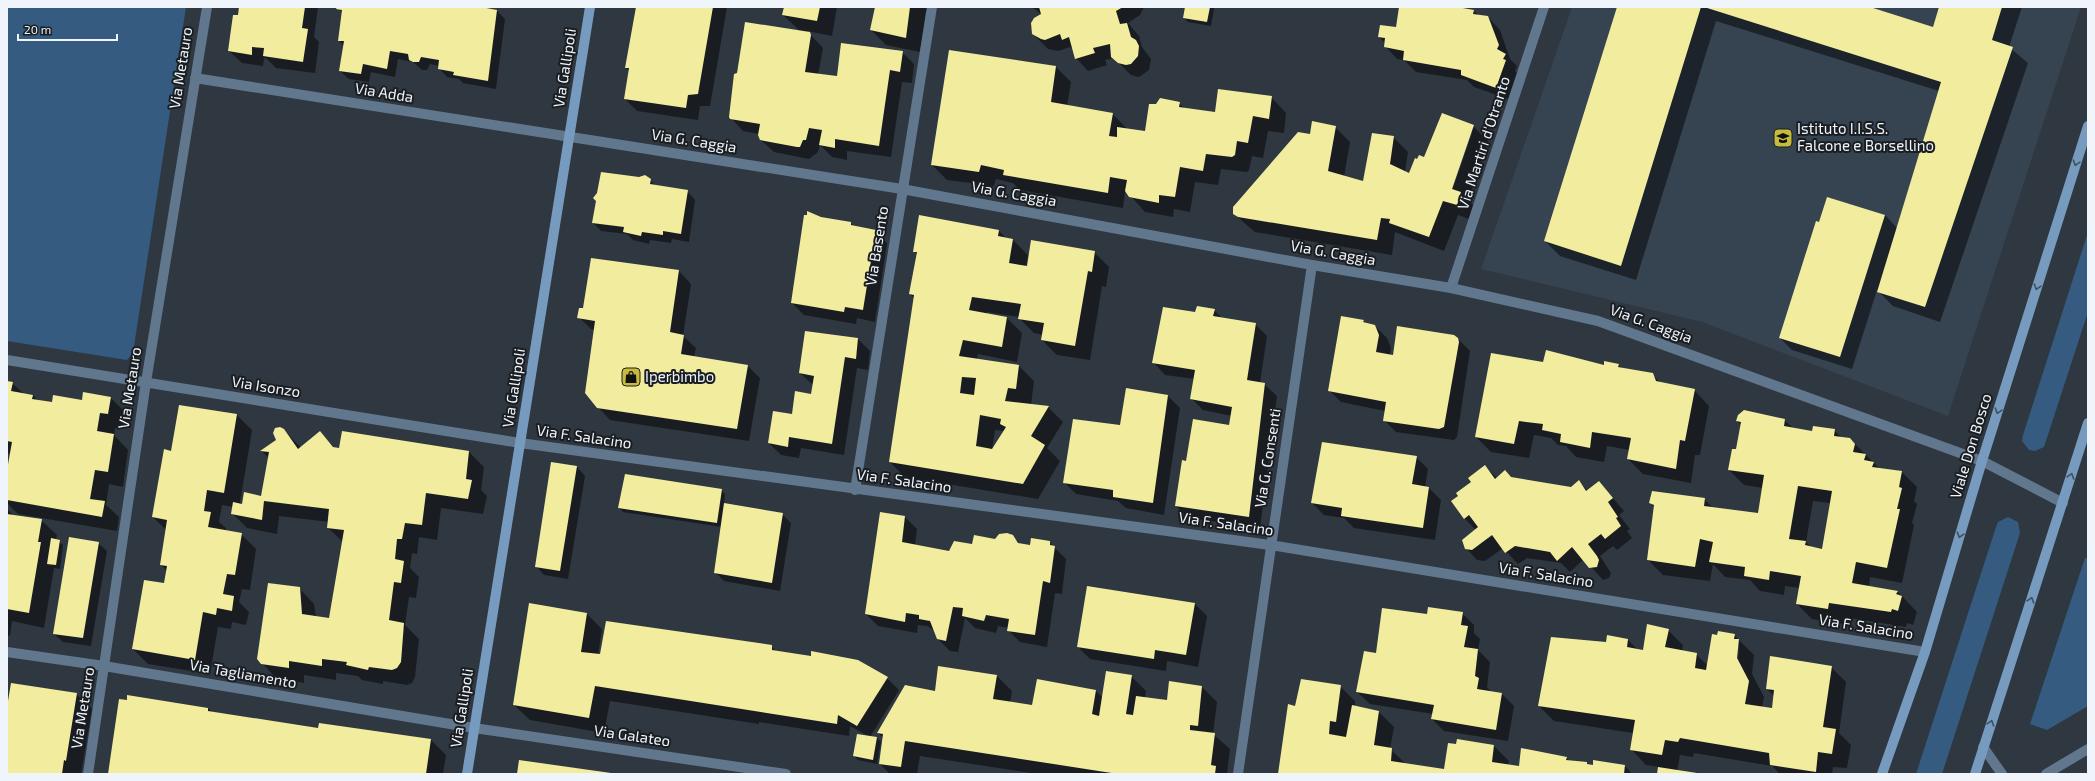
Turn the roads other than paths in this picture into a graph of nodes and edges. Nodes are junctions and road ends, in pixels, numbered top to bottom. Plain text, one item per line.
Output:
1 (207, 7) edge
2 (590, 7) edge
3 (932, 7) edge
4 (1544, 7) edge
5 (195, 78) junction
6 (2088, 126) edge
7 (569, 137) junction
8 (902, 189) junction
9 (1312, 265) junction
10 (1451, 288) junction
11 (7, 360) edge
12 (146, 382) junction
13 (2088, 423) edge
14 (520, 443) junction
15 (1982, 461) junction
16 (855, 490) junction
17 (2063, 503) junction
18 (1270, 545) junction
19 (7, 652) edge
20 (1925, 652) junction
21 (104, 666) junction
22 (474, 728) junction
23 (1983, 747) junction
24 (2088, 749) edge
25 (88, 774) edge
26 (467, 774) edge
27 (786, 774) edge
28 (1238, 774) edge
29 (1882, 774) edge
30 (1975, 774) edge
31 (2002, 774) edge
32 (2046, 774) edge

1 - 5 street, Via Metauro
2 - 7 street, Via Gallipoli
3 - 8 street, Via Basento
4 - 10 street, Via Martiri d'Otranto
5 - 7 street, Via Adda
5 - 12 street, Via Metauro
6 -> 15 street, Viale Don Bosco
7 - 8 street, Via G. Caggia
7 - 14 street, Via Gallipoli
8 - 9 street, Via G. Caggia
8 - 16 street, Via Basento
9 - 10 street, Via G. Caggia
9 - 18 street, Via G. Consenti
10 - 15 street, Via G. Caggia
11 - 12 street, Via Isonzo
12 - 14 street, Via Isonzo
12 - 21 street, Via Metauro
17 -> 13 street
14 - 16 street, Via F. Salacino
14 - 22 street, Via Gallipoli
15 - 17 street, Via G. Caggia
15 -> 20 street, Viale Don Bosco
16 - 18 street, Via F. Salacino
23 -> 17 street
18 - 20 street, Via F. Salacino
18 - 28 street, Via G. Consenti
19 - 21 street, Via Tagliamento
20 - 29 street, Viale Don Bosco
21 - 22 street, Via Tagliamento
21 - 25 street, Via Metauro
22 - 26 street, Via Gallipoli
22 - 27 street, Via Galateo
23 - 30 street
23 - 31 street
24 - 32 street

